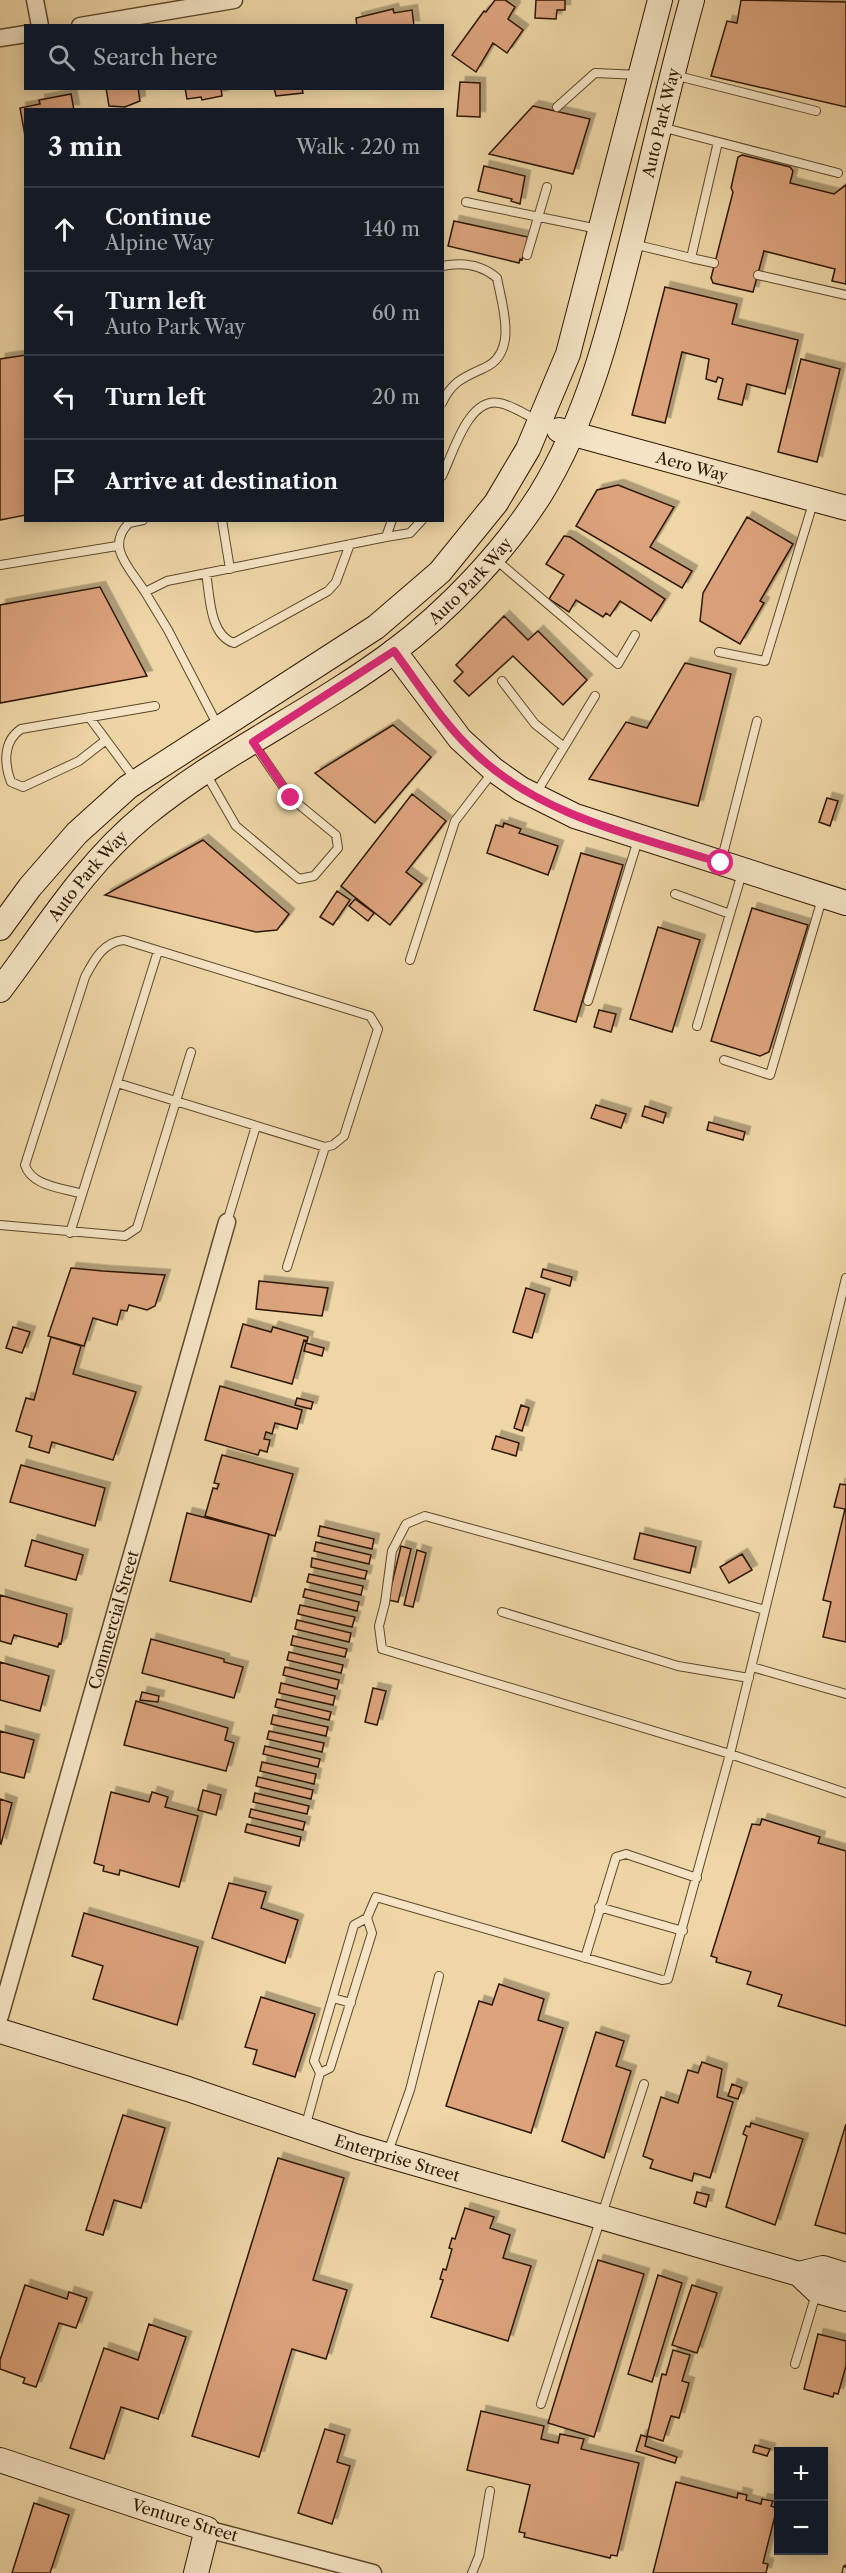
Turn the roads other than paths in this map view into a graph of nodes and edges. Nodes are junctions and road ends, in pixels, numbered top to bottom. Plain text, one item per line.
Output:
1 (35, 0) edge
2 (234, 0) edge
3 (660, 0) edge
4 (692, 0) edge
5 (40, 24) edge
6 (92, 24) edge
7 (24, 34) edge
8 (0, 38) edge
9 (673, 74) junction
10 (640, 75) junction
11 (557, 107) dead end
12 (816, 111) dead end
13 (660, 127) junction
14 (718, 142) junction
15 (838, 173) dead end
16 (547, 187) dead end
17 (466, 202) dead end
18 (538, 217) junction
19 (601, 230) junction
20 (631, 243) junction
21 (527, 255) dead end
22 (691, 258) junction
23 (714, 264) dead end
24 (444, 266) edge
25 (758, 275) dead end
26 (846, 295) edge
27 (444, 400) edge
28 (540, 422) junction
29 (573, 435) junction
30 (444, 473) edge
31 (814, 500) junction
32 (846, 508) edge
33 (134, 522) edge
34 (222, 522) edge
35 (391, 522) edge
36 (420, 522) edge
37 (386, 537) junction
38 (350, 544) junction
39 (117, 546) junction
40 (492, 556) junction
41 (0, 564) edge
42 (230, 569) junction
43 (206, 573) junction
44 (145, 592) junction
45 (635, 635) dead end
46 (394, 651) junction
47 (718, 652) dead end
48 (502, 681) dead end
49 (595, 696) dead end
50 (155, 706) dead end
51 (89, 717) junction
52 (757, 721) dead end
53 (219, 728) junction
54 (106, 740) junction
55 (253, 742) junction
56 (564, 747) junction
57 (494, 770) junction
58 (205, 772) junction
59 (137, 781) junction
60 (535, 796) junction
61 (639, 836) junction
62 (732, 866) junction
63 (675, 894) dead end
64 (823, 895) junction
65 (846, 903) edge
66 (730, 914) junction
67 (0, 928) edge
68 (158, 951) junction
69 (410, 960) dead end
70 (0, 990) edge
71 (588, 1001) dead end
72 (697, 1026) dead end
73 (190, 1052) dead end
74 (724, 1060) dead end
75 (117, 1083) junction
76 (175, 1101) junction
77 (256, 1125) junction
78 (325, 1147) junction
79 (82, 1194) junction
80 (227, 1222) joint
81 (0, 1226) edge
82 (70, 1233) junction
83 (287, 1267) dead end
84 (846, 1282) edge
85 (765, 1610) junction
86 (502, 1612) dead end
87 (752, 1666) junction
88 (749, 1678) junction
89 (846, 1694) edge
90 (730, 1754) junction
91 (846, 1793) edge
92 (697, 1878) junction
93 (599, 1907) junction
94 (367, 1918) junction
95 (683, 1931) junction
96 (585, 1958) junction
97 (439, 1976) dead end
98 (333, 1998) junction
99 (351, 2003) junction
100 (0, 2016) edge
101 (0, 2031) edge
102 (320, 2073) junction
103 (644, 2084) dead end
104 (305, 2129) junction
105 (386, 2155) junction
106 (601, 2217) junction
107 (799, 2274) junction
108 (846, 2275) edge
109 (817, 2291) junction
110 (846, 2299) edge
111 (795, 2364) dead end
112 (541, 2404) dead end
113 (0, 2460) edge
114 (490, 2491) dead end
115 (207, 2529) junction
116 (196, 2573) edge
117 (373, 2573) edge
118 (472, 2573) edge

1 - 5 street
2 - 6 street
3 - 10 main road, Auto Park Way
4 - 9 main road, Auto Park Way
7 - 8 street
9 - 12 lane
9 - 13 main road, Auto Park Way
10 - 11 lane
10 - 19 main road, Auto Park Way
13 - 14 lane
13 - 20 main road, Auto Park Way
14 - 15 lane
14 - 22 lane
16 - 18 lane
17 - 18 lane
18 - 19 lane
18 - 21 lane
19 - 28 main road, Auto Park Way
20 - 22 lane
20 - 29 main road, Auto Park Way
22 - 23 lane
24 - 27 lane
25 - 26 lane
28 - 29 main road, Aero Way
28 - 30 lane
28 - 53 main road, Auto Park Way
29 - 31 main road, Aero Way
29 - 40 main road, Auto Park Way
31 - 32 main road, Aero Way
31 - 47 lane
33 - 39 lane
34 - 42 lane
35 - 37 lane
36 - 37 lane
37 - 38 lane
38 - 42 lane
38 - 43 lane
39 - 41 lane
39 - 44 lane
40 - 45 lane
40 - 46 main road, Auto Park Way
42 - 43 lane
43 - 44 lane
44 - 53 lane
46 - 55 main road, Auto Park Way
46 - 57 main road
48 - 56 lane
49 - 56 lane
50 - 51 lane
51 - 54 lane
51 - 54 lane
52 - 62 lane
53 - 59 main road, Auto Park Way
54 - 59 lane
55 - 58 main road, Auto Park Way
55 - 58 lane
56 - 60 lane
57 - 60 main road
57 - 69 lane
58 - 70 main road, Auto Park Way
59 - 67 main road, Auto Park Way
60 - 61 main road
61 - 62 main road
61 - 71 lane
62 - 64 main road
62 - 66 lane
63 - 66 lane
64 - 65 main road
64 - 74 lane
66 - 72 lane
68 - 75 lane
68 - 78 lane
68 - 79 lane
73 - 76 lane
75 - 76 lane
75 - 79 lane
76 - 77 lane
76 - 82 lane
77 - 78 lane
77 - 80 lane
78 - 83 lane
79 - 82 lane
80 - 100 street, Commercial Street
81 - 82 lane
84 - 85 lane
85 - 87 lane
85 - 90 lane
86 - 88 lane
87 - 88 lane
87 - 89 lane
88 - 90 lane
90 - 91 lane
90 - 92 lane
92 - 93 lane
92 - 95 lane
93 - 95 lane
93 - 96 lane
94 - 96 lane
94 - 98 lane
94 - 99 lane
95 - 96 lane
97 - 105 lane
98 - 99 lane
98 - 102 lane
99 - 102 lane
101 - 104 main road, Enterprise Street
102 - 104 lane
103 - 106 lane
104 - 105 main road, Enterprise Street
105 - 106 main road, Enterprise Street
106 - 107 main road, Enterprise Street
106 - 112 lane
107 - 108 main road, Enterprise Street
107 - 109 main road, Enterprise Street
109 - 110 main road, Enterprise Street
109 - 111 lane
113 - 115 main road, Venture Street
114 - 118 lane
115 - 116 main road
115 - 117 street, Venture Street

